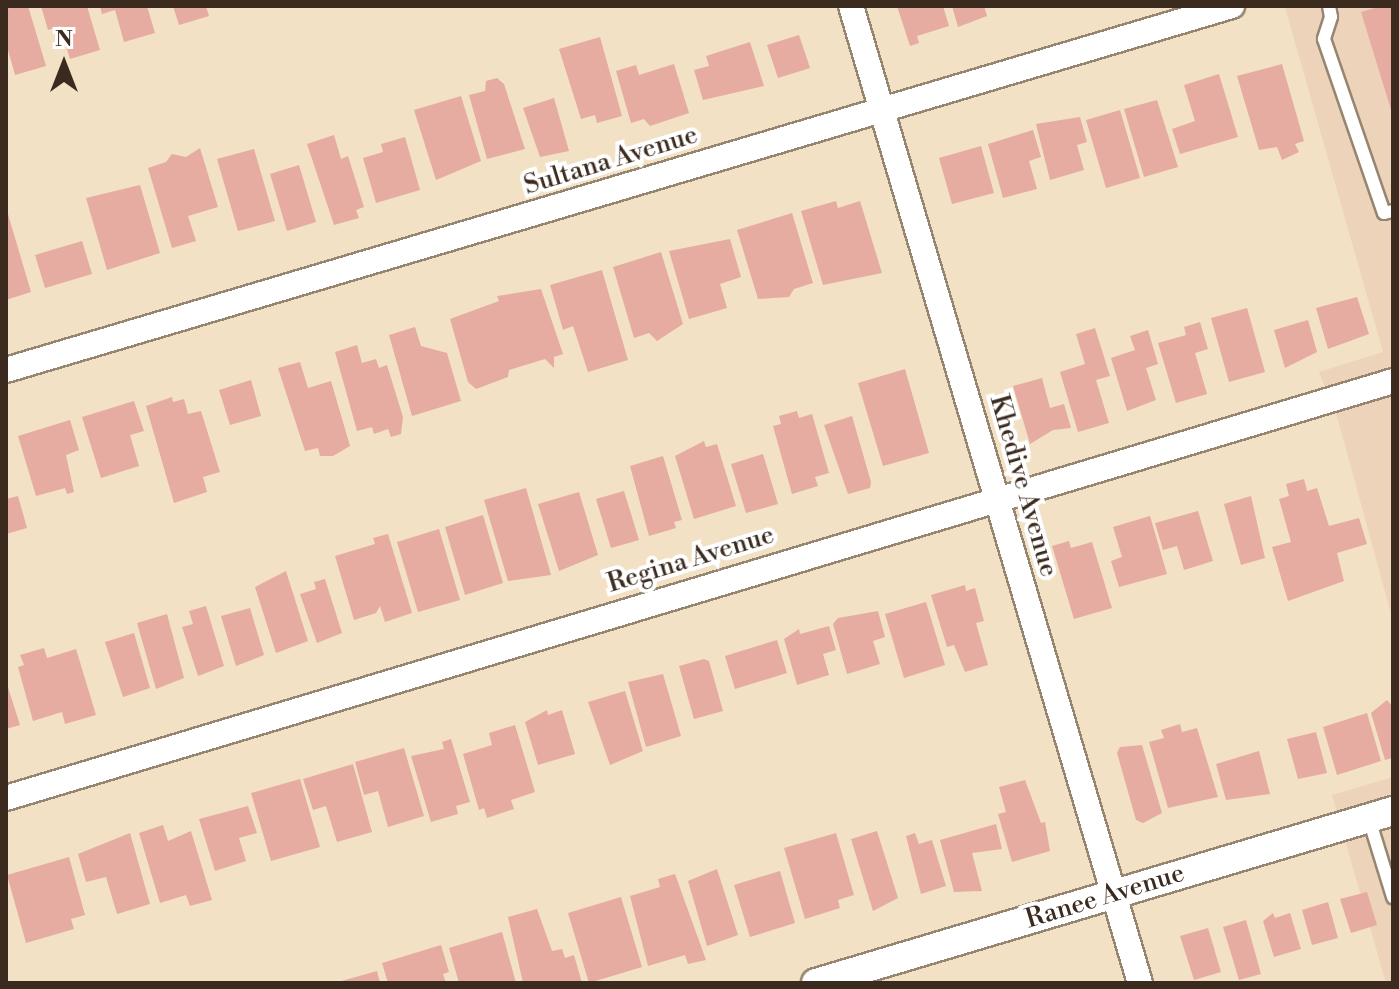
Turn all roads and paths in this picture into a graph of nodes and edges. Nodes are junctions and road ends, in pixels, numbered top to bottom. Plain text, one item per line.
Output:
1 (851, 6) edge
2 (1232, 6) edge
3 (1329, 6) edge
4 (882, 109) junction
5 (1393, 211) edge
6 (6, 370) edge
7 (1393, 381) edge
8 (998, 497) junction
9 (6, 798) edge
10 (1381, 815) edge
11 (1114, 895) junction
12 (1392, 900) edge
13 (816, 983) edge
14 (1140, 983) edge

1 - 4 street, Khedive Avenue
2 - 4 street, Sultana Avenue
3 - 5 lane
4 - 6 street, Sultana Avenue
4 - 8 street, Khedive Avenue
7 - 8 street, Regina Avenue
8 - 9 street, Regina Avenue
8 - 11 street, Khedive Avenue
10 - 11 street, Ranee Avenue
10 - 12 lane
11 - 13 street, Ranee Avenue
11 - 14 street, Khedive Avenue

